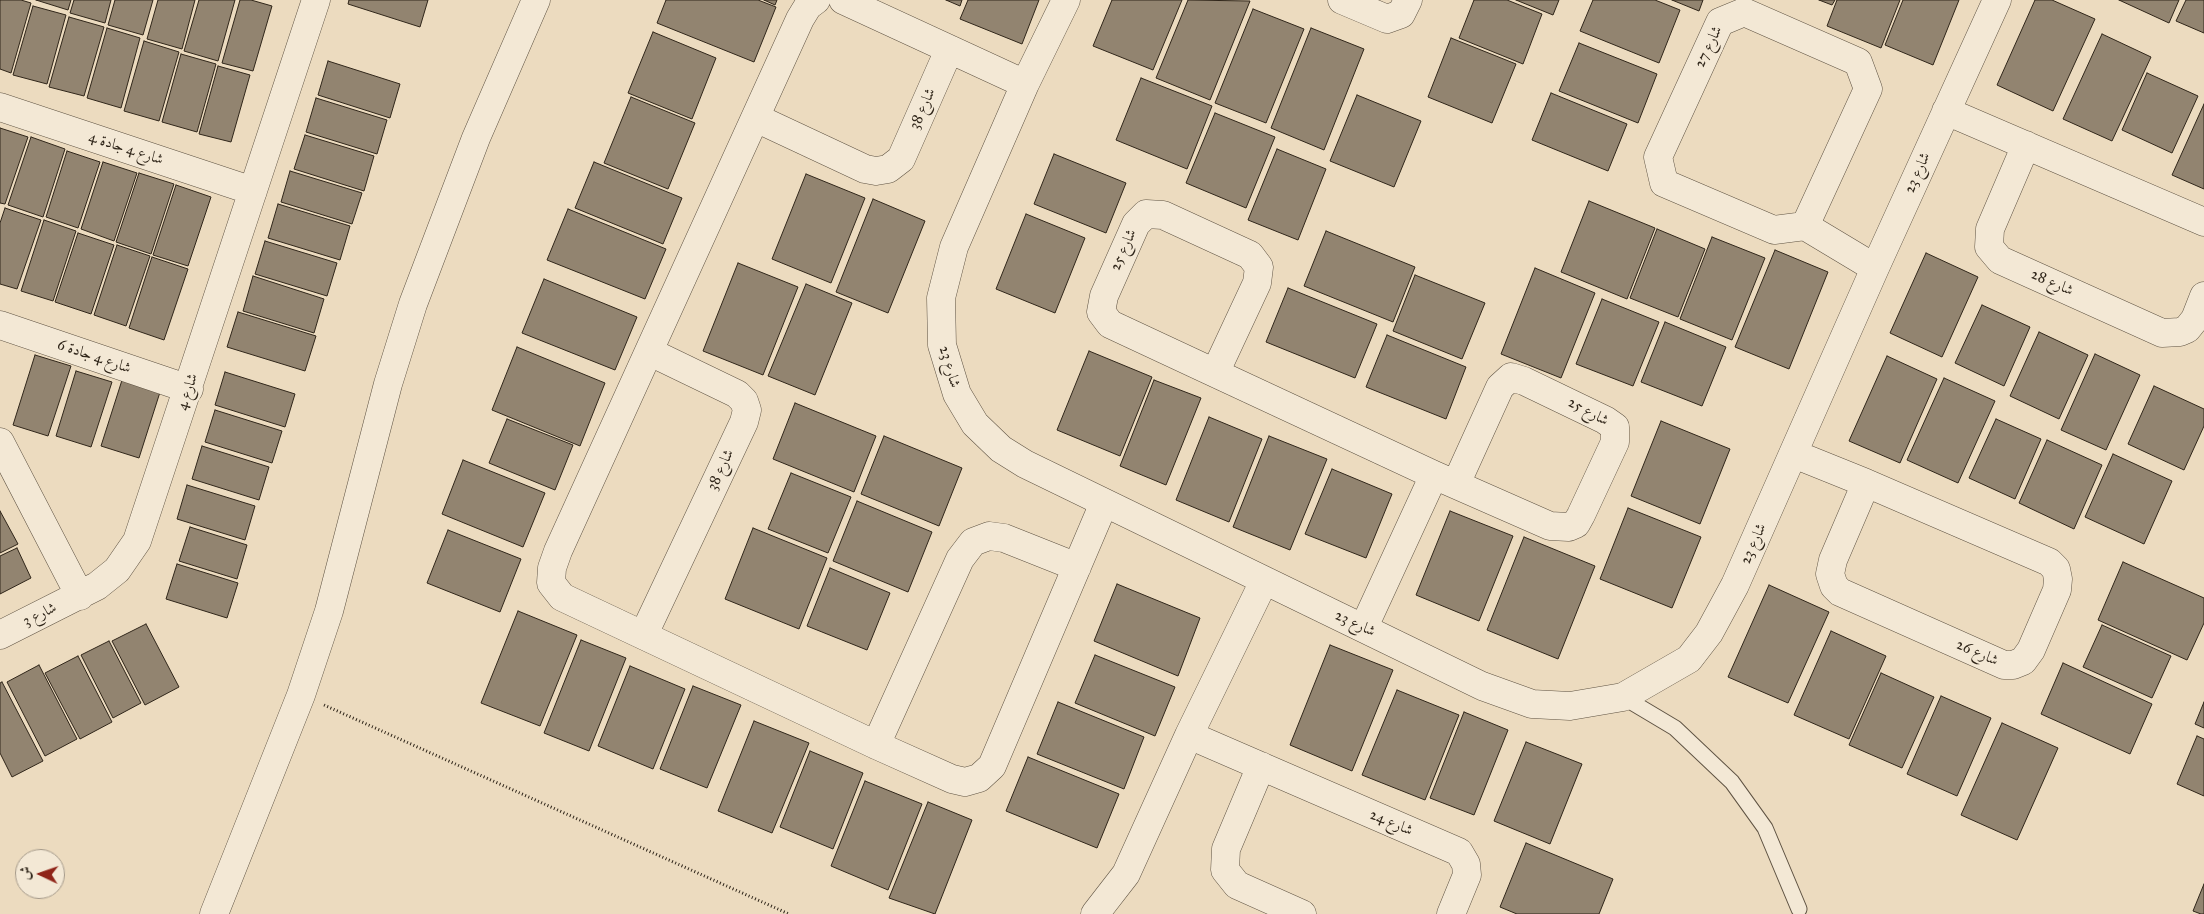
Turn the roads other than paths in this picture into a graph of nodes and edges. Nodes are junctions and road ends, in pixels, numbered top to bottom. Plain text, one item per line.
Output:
1 (316, 0) edge
2 (536, 0) edge
3 (816, 0) edge
4 (843, 0) edge
5 (1066, 0) edge
6 (1342, 0) edge
7 (1408, 0) edge
8 (1998, 0) edge
9 (949, 50) junction
10 (1025, 84) junction
11 (0, 107) edge
12 (1946, 111) junction
13 (756, 118) junction
14 (2026, 145) junction
15 (253, 191) junction
16 (2204, 222) edge
17 (1804, 226) junction
18 (1875, 268) junction
19 (2204, 296) edge
20 (0, 325) edge
21 (650, 352) junction
22 (1215, 373) junction
23 (189, 389) junction
24 (0, 442) edge
25 (1794, 454) junction
26 (1445, 480) junction
27 (1866, 483) junction
28 (1104, 503) junction
29 (1077, 567) junction
30 (1264, 581) junction
31 (80, 596) junction
32 (1364, 627) junction
33 (0, 634) edge
34 (644, 634) junction
35 (1623, 697) junction
36 (1189, 735) junction
37 (876, 745) junction
38 (1262, 766) junction
39 (1126, 874) junction
40 (1802, 912) edge
41 (214, 914) edge
42 (1095, 914) edge
43 (1119, 914) edge
44 (1302, 914) edge
45 (1451, 914) edge

1 - 15 street, شارع 4
2 - 41 street
3 - 13 street
4 - 9 street
5 - 10 street, شارع 23
6 - 7 street
8 - 12 street, شارع 23
9 - 10 street
9 - 13 street, شارع 38
10 - 28 street, شارع 23
11 - 15 street, شارع 4 جادة 4
12 - 14 street
12 - 18 street, شارع 23
13 - 21 street
14 - 16 street
14 - 19 street, شارع 28
15 - 23 street, شارع 4
17 - 17 street, شارع 27
17 - 18 street
18 - 25 street, شارع 23
20 - 23 street, شارع 4 جادة 6
21 - 34 street
21 - 34 street, شارع 38
22 - 22 street, شارع 25
22 - 26 street, شارع 25
23 - 31 street, شارع 4
24 - 31 street
25 - 27 street, شارع 26
25 - 35 street, شارع 23
26 - 26 street, شارع 25
26 - 32 street, شارع 25
27 - 27 street, شارع 26
28 - 29 street
28 - 30 street, شارع 23
29 - 37 street
29 - 37 street
30 - 32 street, شارع 23
30 - 36 street
31 - 33 street, شارع 3
32 - 35 street, شارع 23
34 - 37 street
35 - 40 lane
36 - 38 street, شارع 24
36 - 39 street
38 - 44 street
38 - 45 street, شارع 24
39 - 42 street
39 - 43 street

